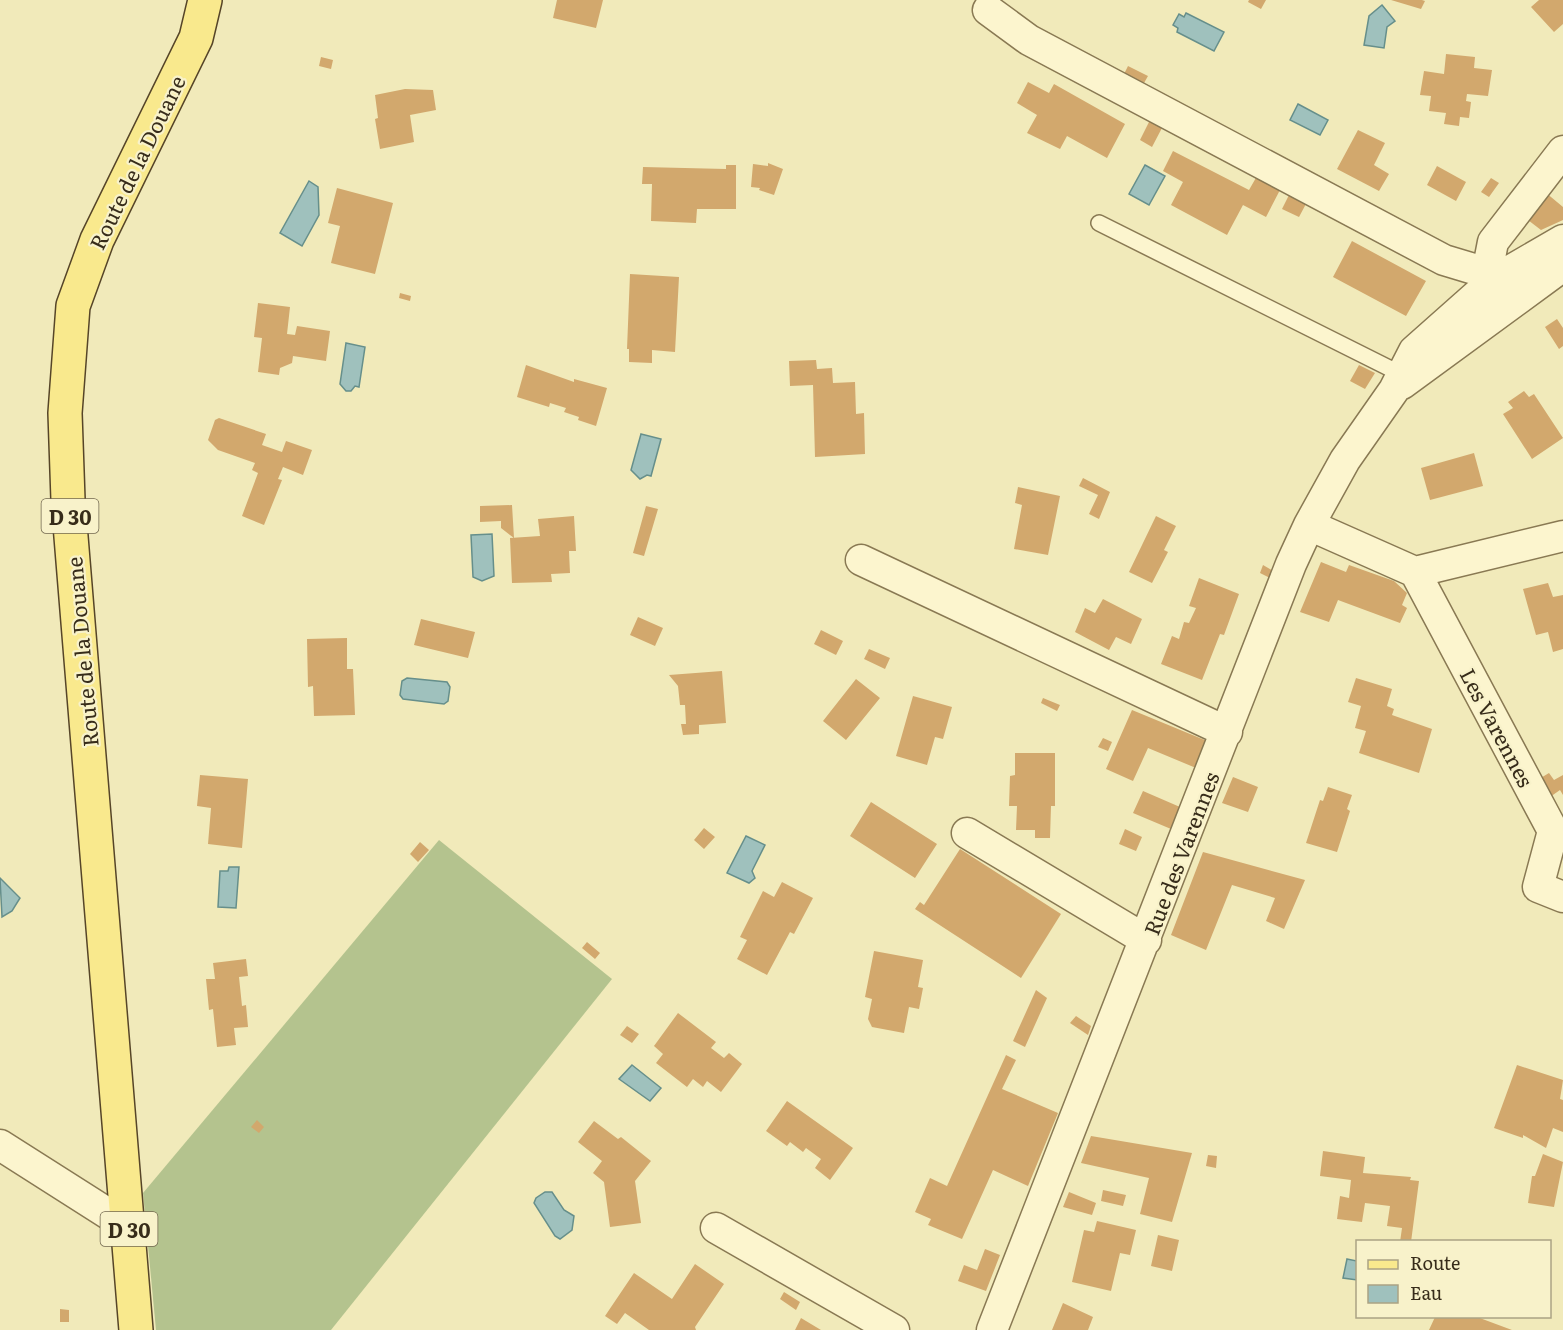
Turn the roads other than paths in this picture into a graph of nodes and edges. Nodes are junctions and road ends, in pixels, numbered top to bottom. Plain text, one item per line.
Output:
1 (205, 0) edge
2 (988, 10) dead end
3 (1563, 151) edge
4 (1099, 223) dead end
5 (1563, 240) edge
6 (1563, 266) edge
7 (1490, 276) junction
8 (1509, 305) junction
9 (1402, 381) junction
10 (1309, 525) junction
11 (1563, 536) edge
12 (861, 560) dead end
13 (1415, 572) junction
14 (1227, 732) junction
15 (967, 833) dead end
16 (1551, 892) edge
17 (1146, 940) junction
18 (0, 1145) edge
19 (129, 1227) junction
20 (716, 1228) dead end
21 (136, 1330) edge
22 (894, 1330) edge
23 (992, 1330) edge

1 - 19 main road, Route de la Douane / D 30
2 - 7 street
3 - 7 street
4 - 9 lane
5 - 7 street, Rue des Varennes
6 - 8 street, Rue des Varennes
7 - 8 street
7 - 9 street, Rue des Varennes
8 - 9 street, Rue des Varennes
9 - 10 street, Rue des Varennes
10 - 13 street
10 - 14 street, Rue des Varennes
11 - 13 street
12 - 14 street
13 - 16 street, Les Varennes
14 - 17 street, Rue des Varennes
15 - 17 street
17 - 23 street, Rue des Varennes
18 - 19 street
19 - 21 main road, Route de la Douane / D 30
20 - 22 street

